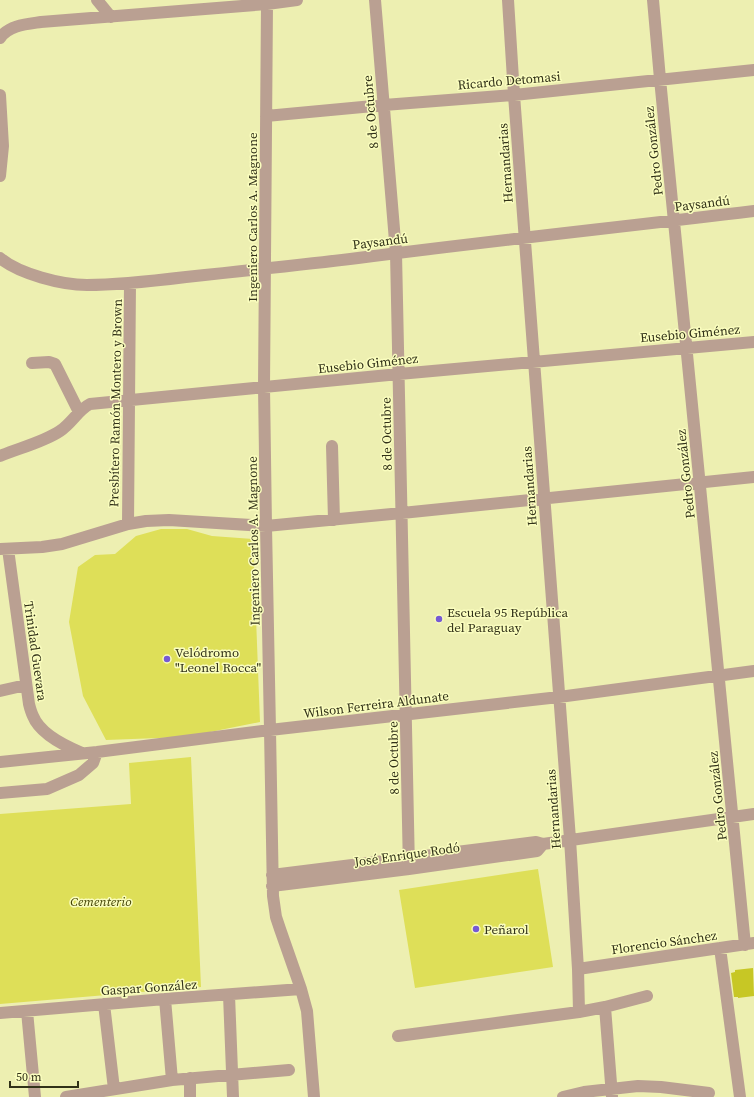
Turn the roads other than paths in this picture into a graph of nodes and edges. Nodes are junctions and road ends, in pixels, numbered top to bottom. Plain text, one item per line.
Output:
1 (97, 0) edge
2 (297, 0) edge
3 (375, 0) edge
4 (508, 0) edge
5 (653, 0) edge
6 (267, 4) junction
7 (111, 17) junction
8 (0, 38) edge
9 (754, 70) edge
10 (660, 79) junction
11 (514, 94) junction
12 (0, 95) edge
13 (384, 105) junction
14 (266, 116) junction
15 (0, 176) edge
16 (754, 211) edge
17 (674, 221) junction
18 (525, 238) junction
19 (396, 253) junction
20 (0, 258) edge
21 (6, 265) edge
22 (265, 269) junction
23 (130, 283) junction
24 (754, 342) edge
25 (686, 348) junction
26 (534, 362) junction
27 (32, 363) dead end
28 (399, 374) junction
29 (264, 387) junction
30 (129, 400) junction
31 (79, 412) junction
32 (332, 446) dead end
33 (0, 456) edge
34 (754, 477) edge
35 (700, 483) junction
36 (544, 499) junction
37 (402, 513) junction
38 (334, 520) junction
39 (128, 524) junction
40 (266, 526) junction
41 (4, 549) edge
42 (754, 671) edge
43 (719, 675) junction
44 (26, 685) junction
45 (0, 691) edge
46 (559, 696) junction
47 (406, 714) junction
48 (270, 730) junction
49 (97, 752) junction
50 (83, 754) junction
51 (0, 762) edge
52 (0, 793) edge
53 (754, 814) edge
54 (733, 817) junction
55 (570, 839) junction
56 (409, 864) junction
57 (272, 881) junction
58 (750, 944) edge
59 (720, 948) junction
60 (578, 969) junction
61 (301, 989) junction
62 (229, 995) junction
63 (647, 996) dead end
64 (165, 999) junction
65 (104, 1004) junction
66 (605, 1008) junction
67 (27, 1011) junction
68 (579, 1012) junction
69 (0, 1013) edge
70 (398, 1036) dead end
71 (289, 1070) dead end
72 (232, 1075) junction
73 (190, 1078) junction
74 (172, 1080) junction
75 (114, 1090) junction
76 (612, 1093) edge
77 (709, 1093) dead end
78 (99, 1095) edge
79 (35, 1097) edge
80 (66, 1097) edge
81 (190, 1097) edge
82 (233, 1097) edge
83 (314, 1097) edge
84 (563, 1097) edge
85 (740, 1097) edge

1 - 7 street
2 - 6 street
3 - 13 street, 8 de Octubre
4 - 11 street, Hernandarias
5 - 10 street, Pedro González
6 - 7 street
6 - 14 street, Ingeniero Carlos A. Magnone
7 - 8 street
9 - 10 street, Ricardo Detomasi
10 - 11 street, Ricardo Detomasi
10 - 17 street, Pedro González
11 - 13 street, Ricardo Detomasi
11 - 18 street, Hernandarias
12 - 15 street
13 - 14 street, Ricardo Detomasi
13 - 19 street, 8 de Octubre
14 - 22 street, Ingeniero Carlos A. Magnone
16 - 17 street, Paysandú
17 - 18 street, Paysandú
17 - 25 street, Pedro González
18 - 19 street, Paysandú
18 - 26 street, Hernandarias
19 - 22 street, Paysandú
19 - 28 street, 8 de Octubre
20 - 21 street, Paysandú
21 - 23 street, Paysandú
22 - 23 street, Paysandú
22 - 29 street, Ingeniero Carlos A. Magnone
23 - 30 street, Presbítero Ramón Montero y Brown
24 - 25 street, Eusebio Giménez
25 - 26 street, Eusebio Giménez
25 - 35 street, Pedro González
26 - 28 street, Eusebio Giménez
26 - 36 street, Hernandarias
27 - 31 street
28 - 29 street, Eusebio Giménez
28 - 37 street, 8 de Octubre
29 - 30 street, Eusebio Giménez
29 - 40 street, Ingeniero Carlos A. Magnone
30 - 31 street, Eusebio Giménez
30 - 39 street, Presbítero Ramón Montero y Brown
31 - 33 street, Eusebio Giménez
32 - 38 street
34 - 35 street
35 - 36 street
35 - 43 street, Pedro González
36 - 37 street
36 - 46 street, Hernandarias
37 - 38 street
37 - 47 street, 8 de Octubre
38 - 40 street
39 - 40 street
39 - 41 street
40 - 48 street, Ingeniero Carlos A. Magnone
41 - 44 street, Trinidad Guevara
42 - 43 street, Wilson Ferreira Aldunate
43 - 46 street, Wilson Ferreira Aldunate
43 - 54 street, Pedro González
44 - 45 street
44 - 50 street, Trinidad Guevara
46 - 47 street, Wilson Ferreira Aldunate
46 - 55 street, Hernandarias
47 - 48 street, Wilson Ferreira Aldunate
47 - 56 street, 8 de Octubre
48 - 49 street, Wilson Ferreira Aldunate
48 - 57 street, Ingeniero Carlos A. Magnone
49 - 50 street, Wilson Ferreira Aldunate
49 - 52 street
50 - 51 street, Wilson Ferreira Aldunate
53 - 54 street, José Enrique Rodó
54 - 55 street, José Enrique Rodó
54 - 58 street, Pedro González
55 - 56 street, José Enrique Rodó
55 - 60 street, Hernandarias
56 - 57 street, José Enrique Rodó
57 - 61 street, Ingeniero Carlos A. Magnone
58 - 59 street, Florencio Sánchez
59 - 60 street, Florencio Sánchez
59 - 85 street
60 - 68 street, Hernandarias
61 - 62 street, Gaspar González
61 - 83 street, Ingeniero Carlos A. Magnone
62 - 64 street, Gaspar González
62 - 72 street
63 - 66 street
64 - 65 street, Gaspar González
64 - 74 street
65 - 67 street, Gaspar González
65 - 75 street
66 - 68 street
66 - 76 street
67 - 69 street, Gaspar González
67 - 79 street
68 - 70 street
71 - 72 street
72 - 73 street
72 - 82 street
73 - 74 street
73 - 81 street
74 - 75 street
75 - 78 street
76 - 77 street
76 - 84 street
78 - 80 street

